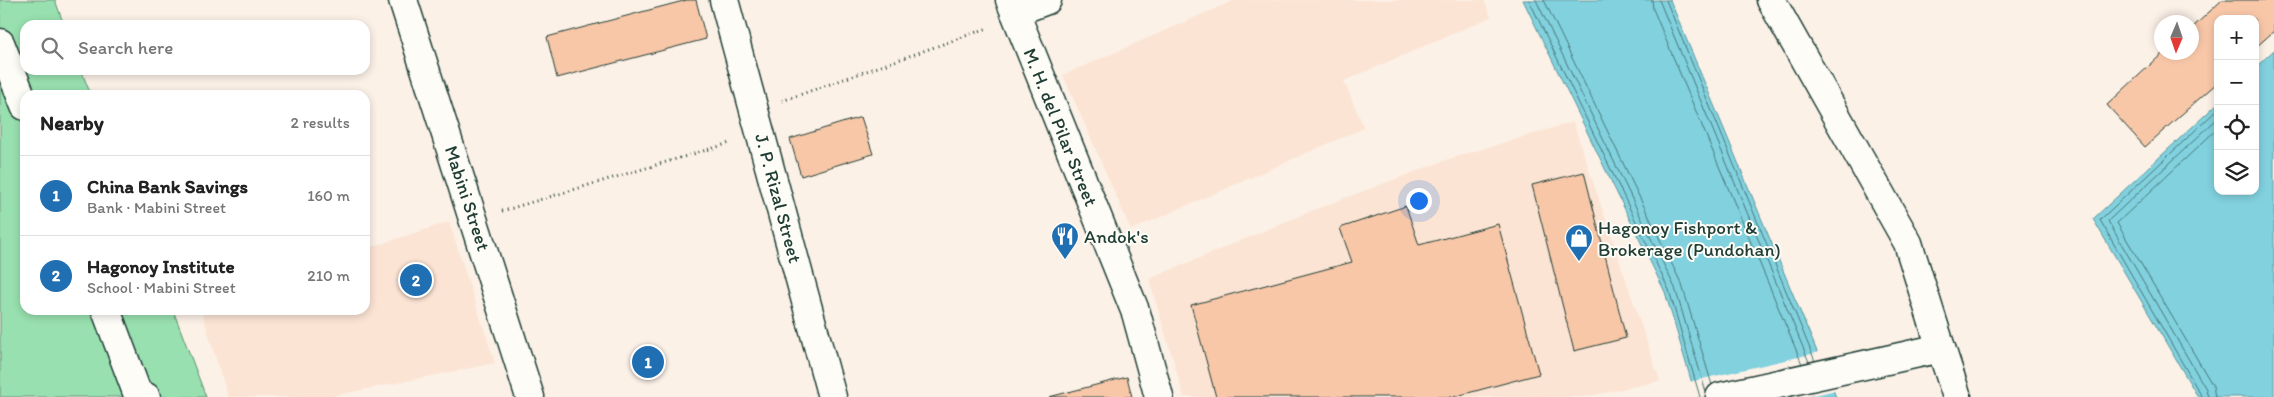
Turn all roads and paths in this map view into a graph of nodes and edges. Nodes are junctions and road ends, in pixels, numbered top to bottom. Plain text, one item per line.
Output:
1 (403, 0) edge
2 (724, 0) edge
3 (1047, 0) edge
4 (1772, 0) edge
5 (1014, 10) edge
6 (0, 43) edge
7 (20, 93) edge
8 (759, 122) junction
9 (475, 219) junction
10 (108, 315) edge
11 (1941, 348) junction
12 (138, 396) edge
13 (530, 397) edge
14 (832, 397) edge
15 (1159, 397) edge
16 (1720, 397) edge
17 (1957, 397) edge

1 - 9 street, Mabini Street
2 - 8 street, J. P. Rizal Street
3 - 5 street
4 - 11 street
5 - 8 path
5 - 15 street, M. H. del Pilar Street
6 - 7 street
8 - 9 path
8 - 14 street, J. P. Rizal Street
9 - 13 street, Mabini Street
10 - 12 street
11 - 16 street
11 - 17 street

